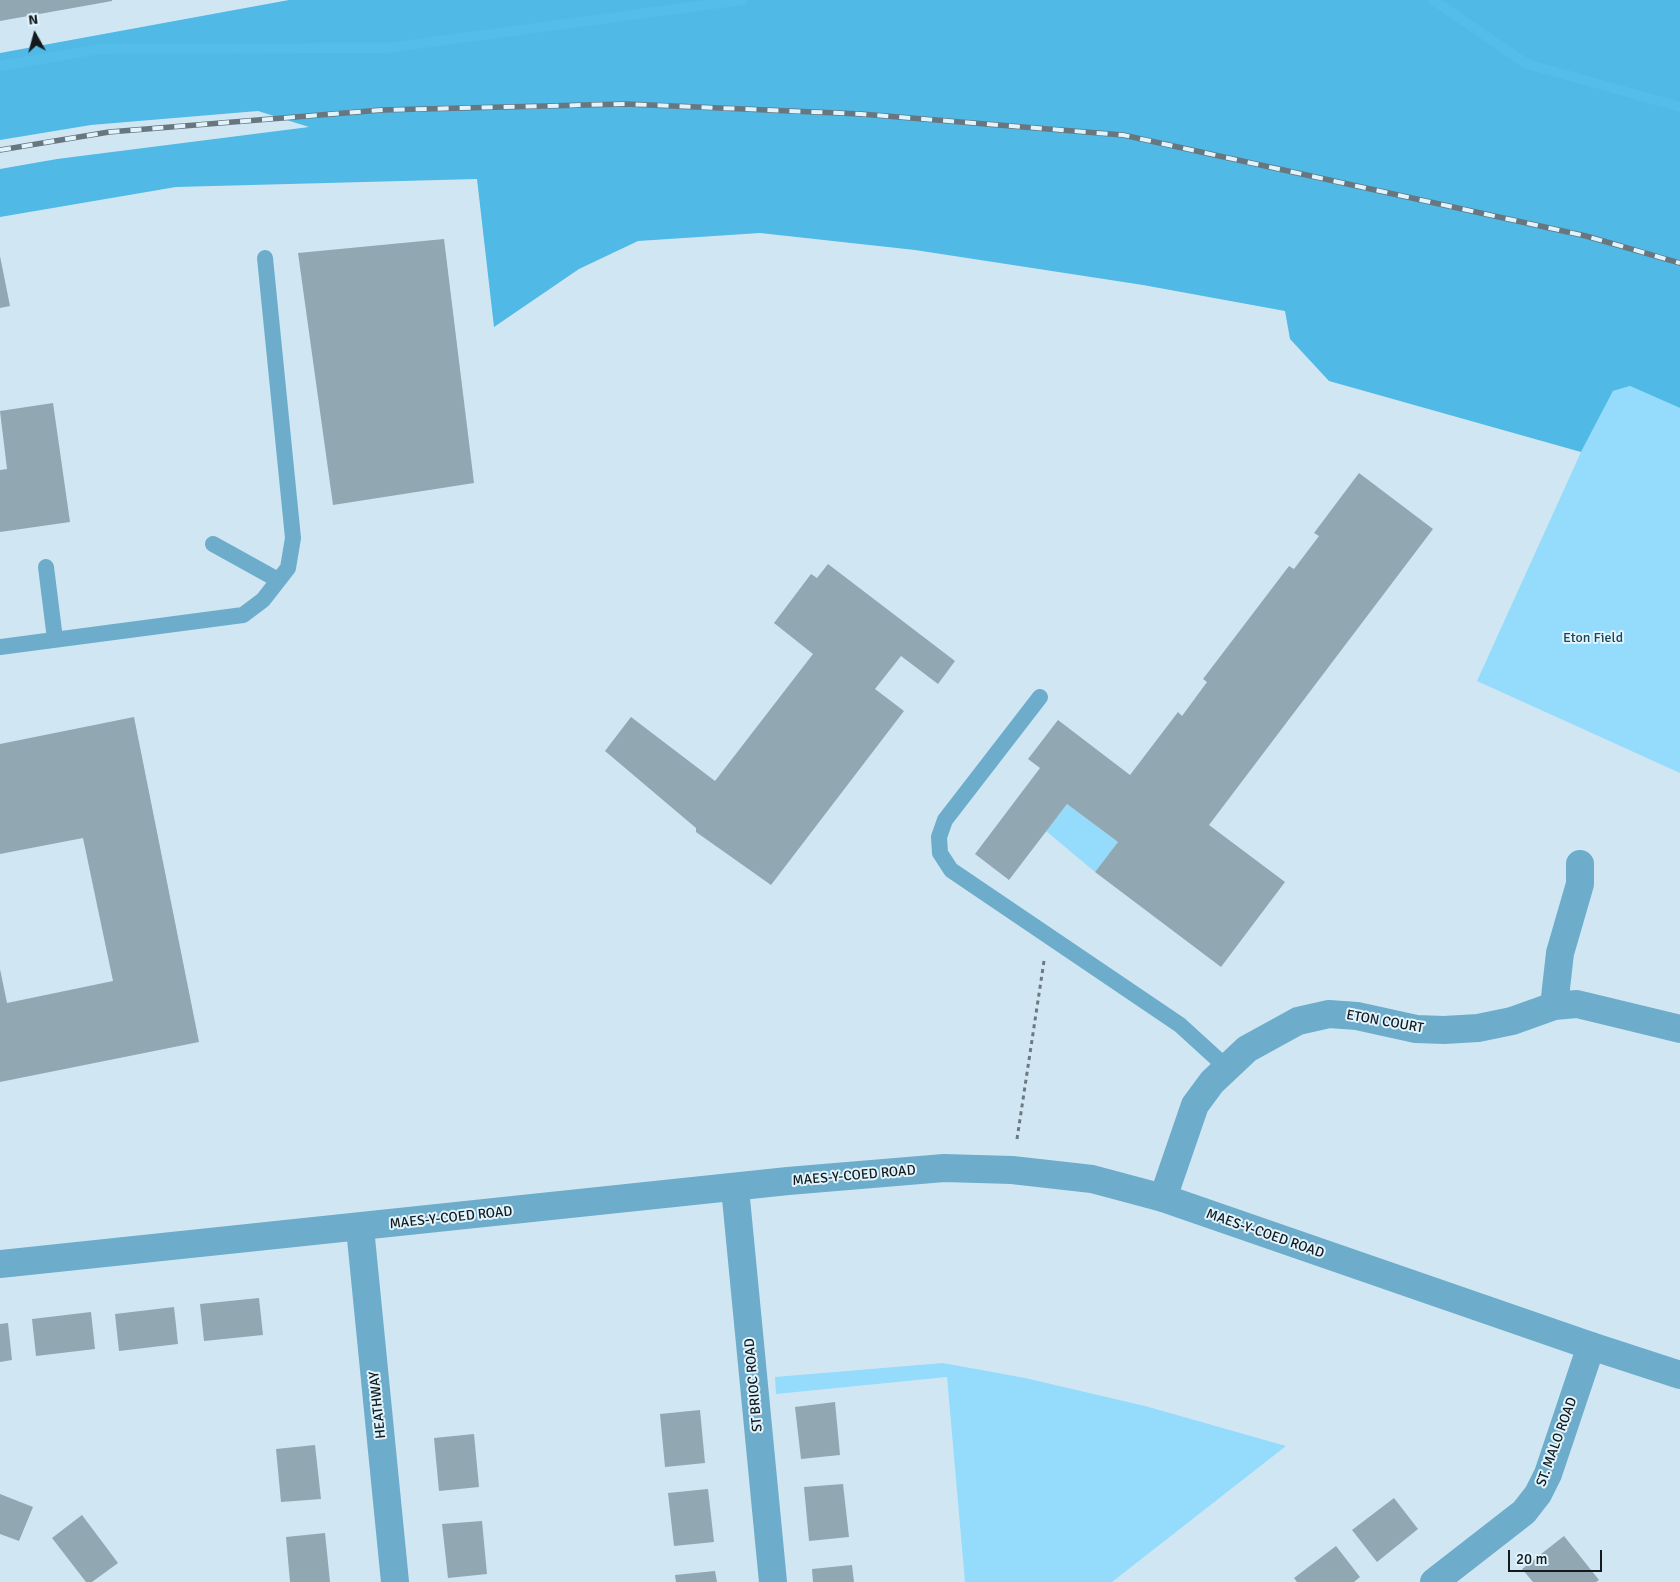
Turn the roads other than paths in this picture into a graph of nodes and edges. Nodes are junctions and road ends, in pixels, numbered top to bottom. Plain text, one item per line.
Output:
1 (265, 258) dead end
2 (213, 544) dead end
3 (46, 567) dead end
4 (278, 580) junction
5 (55, 639) junction
6 (0, 647) edge
7 (1040, 697) dead end
8 (1580, 864) dead end
9 (1554, 1006) junction
10 (1680, 1029) edge
11 (1226, 1067) junction
12 (735, 1188) junction
13 (1163, 1198) junction
14 (360, 1228) junction
15 (0, 1264) edge
16 (1591, 1346) junction
17 (1680, 1375) edge
18 (395, 1582) edge
19 (773, 1582) edge
20 (1434, 1582) edge

1 - 4 lane
2 - 4 lane
3 - 5 lane
4 - 5 lane
5 - 6 lane
7 - 11 lane
8 - 9 street
9 - 10 street, ETON COURT
9 - 11 street, ETON COURT
11 - 13 street, ETON COURT
12 - 13 street, MAES-Y-COED ROAD
12 - 14 street, MAES-Y-COED ROAD
12 - 19 street, ST BRIOC ROAD
13 - 16 street, MAES-Y-COED ROAD
14 - 15 street, MAES-Y-COED ROAD
14 - 18 street, HEATHWAY
16 - 17 street, MAES-Y-COED ROAD
16 - 20 street, ST. MALO ROAD

